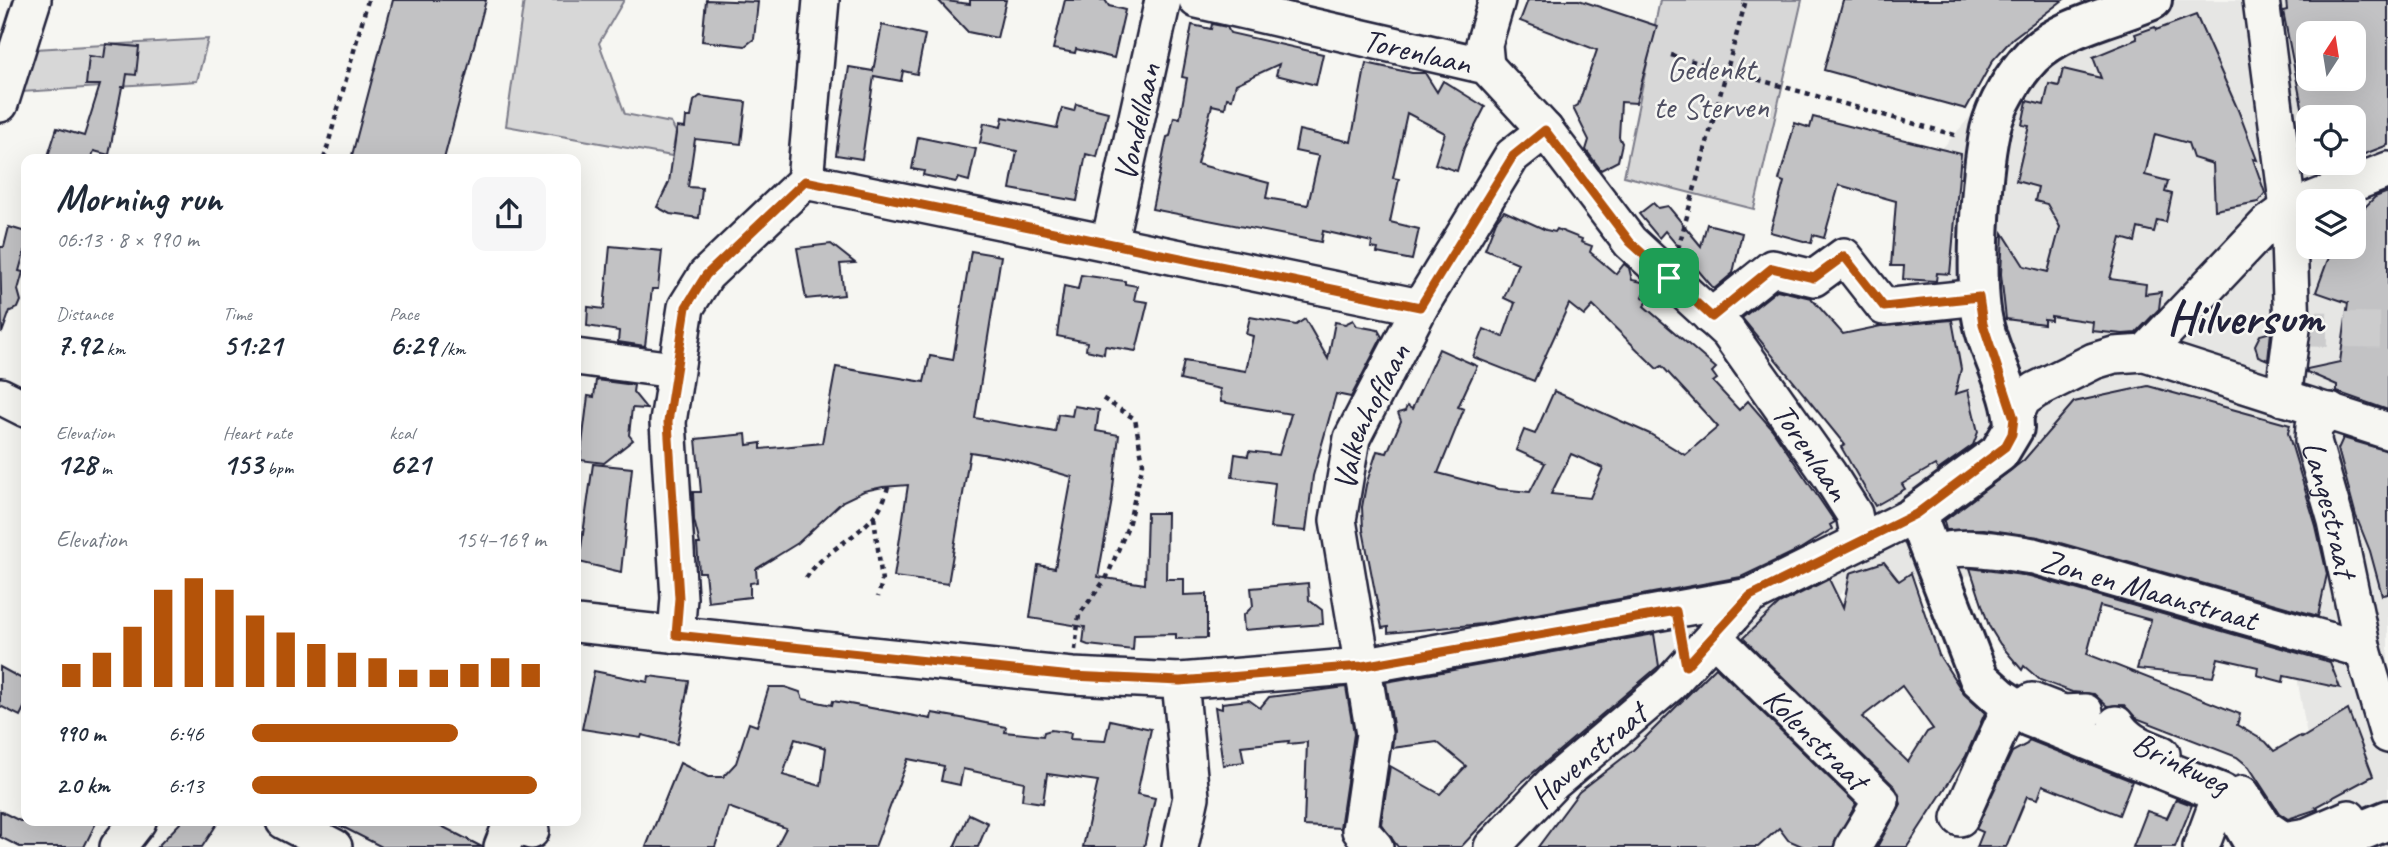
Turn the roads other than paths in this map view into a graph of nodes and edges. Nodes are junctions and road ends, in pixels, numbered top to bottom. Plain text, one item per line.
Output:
1 (33, 0) edge
2 (821, 0) edge
3 (1163, 0) edge
4 (1197, 0) edge
5 (1497, 0) edge
6 (2261, 0) edge
7 (2127, 5) edge
8 (1486, 66) junction
9 (0, 104) edge
10 (1545, 130) junction
11 (2388, 170) edge
12 (805, 181) junction
13 (2299, 189) edge
14 (2340, 189) edge
15 (2296, 208) edge
16 (1109, 243) junction
17 (2298, 259) edge
18 (1979, 297) junction
19 (1420, 307) junction
20 (1712, 317) junction
21 (2145, 353) junction
22 (581, 358) edge
23 (674, 370) junction
24 (2285, 384) junction
25 (0, 396) edge
26 (2332, 405) junction
27 (21, 406) edge
28 (2014, 418) junction
29 (2388, 431) edge
30 (1916, 514) junction
31 (1860, 540) junction
32 (1933, 554) junction
33 (1948, 595) junction
34 (1750, 596) junction
35 (1676, 611) junction
36 (581, 625) edge
37 (676, 635) junction
38 (1718, 641) junction
39 (2363, 650) junction
40 (1362, 666) junction
41 (1686, 666) junction
42 (1180, 681) junction
43 (2011, 705) junction
44 (2388, 735) edge
45 (2221, 793) junction
46 (2388, 805) edge
47 (1960, 818) dead end
48 (2388, 820) edge
49 (134, 826) edge
50 (294, 826) edge
51 (118, 847) edge
52 (334, 847) edge
53 (1180, 847) edge
54 (1375, 847) edge
55 (1492, 847) edge
56 (1853, 847) edge
57 (2201, 847) edge
58 (2256, 847) edge
59 (2322, 847) edge

1 - 9 street
2 - 12 street
3 - 16 street, Vondellaan
4 - 8 street, Torenlaan
5 - 8 street
6 - 13 street
7 - 18 main road
8 - 10 street, Torenlaan
10 - 19 street, Valkenhoflaan
10 - 20 street, Torenlaan
11 - 14 street
12 - 16 street
12 - 23 street
15 - 21 street
16 - 19 street
17 - 24 street
18 - 20 street
18 - 28 main road
19 - 40 street, Valkenhoflaan
20 - 31 street, Torenlaan
21 - 24 street
21 - 28 street
22 - 23 street
23 - 37 street
24 - 26 street
25 - 27 street
26 - 29 street
26 - 39 street, Langestraat
28 - 30 main road
30 - 31 street
30 - 32 main road, Brinkweg
31 - 34 street
32 - 33 main road, Brinkweg
32 - 39 street, Zon en Maanstraat
33 - 43 main road, Brinkweg
33 - 46 street, Brinkweg
34 - 35 street
34 - 38 street, Havenstraat
35 - 40 street
35 - 41 street
36 - 37 street
37 - 42 street
38 - 41 street, Havenstraat
38 - 56 street, Kolenstraat
39 - 44 street, Langestraat
40 - 42 street
40 - 54 street, Valkenhoflaan
41 - 55 street, Havenstraat
42 - 53 street
43 - 45 main road, Brinkweg
43 - 47 street
45 - 57 street, Brinkweg
45 - 58 main road, Brinkweg
48 - 59 main road
49 - 51 street
50 - 52 street

